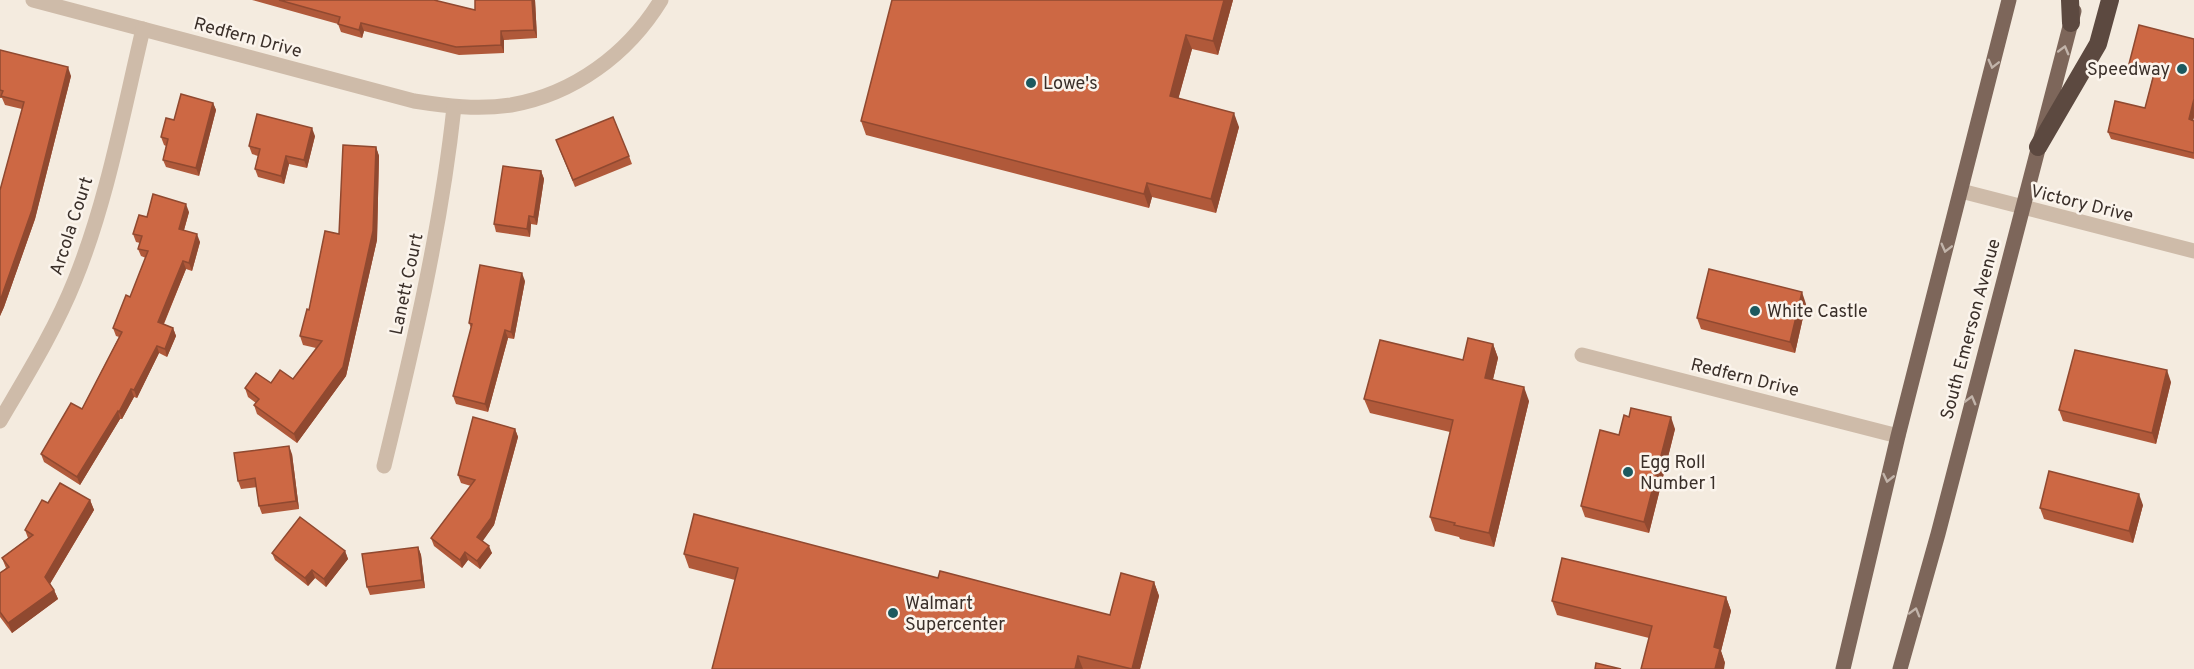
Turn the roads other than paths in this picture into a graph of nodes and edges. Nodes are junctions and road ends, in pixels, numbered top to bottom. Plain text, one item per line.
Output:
1 (33, 0) edge
2 (661, 0) edge
3 (2009, 0) edge
4 (2070, 0) edge
5 (2078, 0) edge
6 (2110, 0) edge
7 (2071, 24) junction
8 (143, 29) junction
9 (454, 107) junction
10 (2038, 147) junction
11 (1960, 191) junction
12 (2023, 208) junction
13 (2194, 251) edge
14 (1582, 355) dead end
15 (0, 421) edge
16 (1898, 436) junction
17 (384, 466) dead end
18 (1843, 669) edge
19 (1900, 669) edge

1 - 8 street, Redfern Drive
2 - 9 street, Redfern Drive
3 -> 11 main road
4 - 7 highway
5 - 7 main road, South Emerson Avenue
6 - 10 highway
10 -> 7 main road, South Emerson Avenue
8 - 9 street, Redfern Drive
8 - 15 street, Arcola Court
9 - 17 street, Lanett Court
10 - 12 main road, South Emerson Avenue
11 - 12 street, Victory Drive
11 -> 16 main road
12 - 13 street, Victory Drive
19 -> 12 main road, South Emerson Avenue
14 - 16 street, Redfern Drive
16 -> 18 main road

